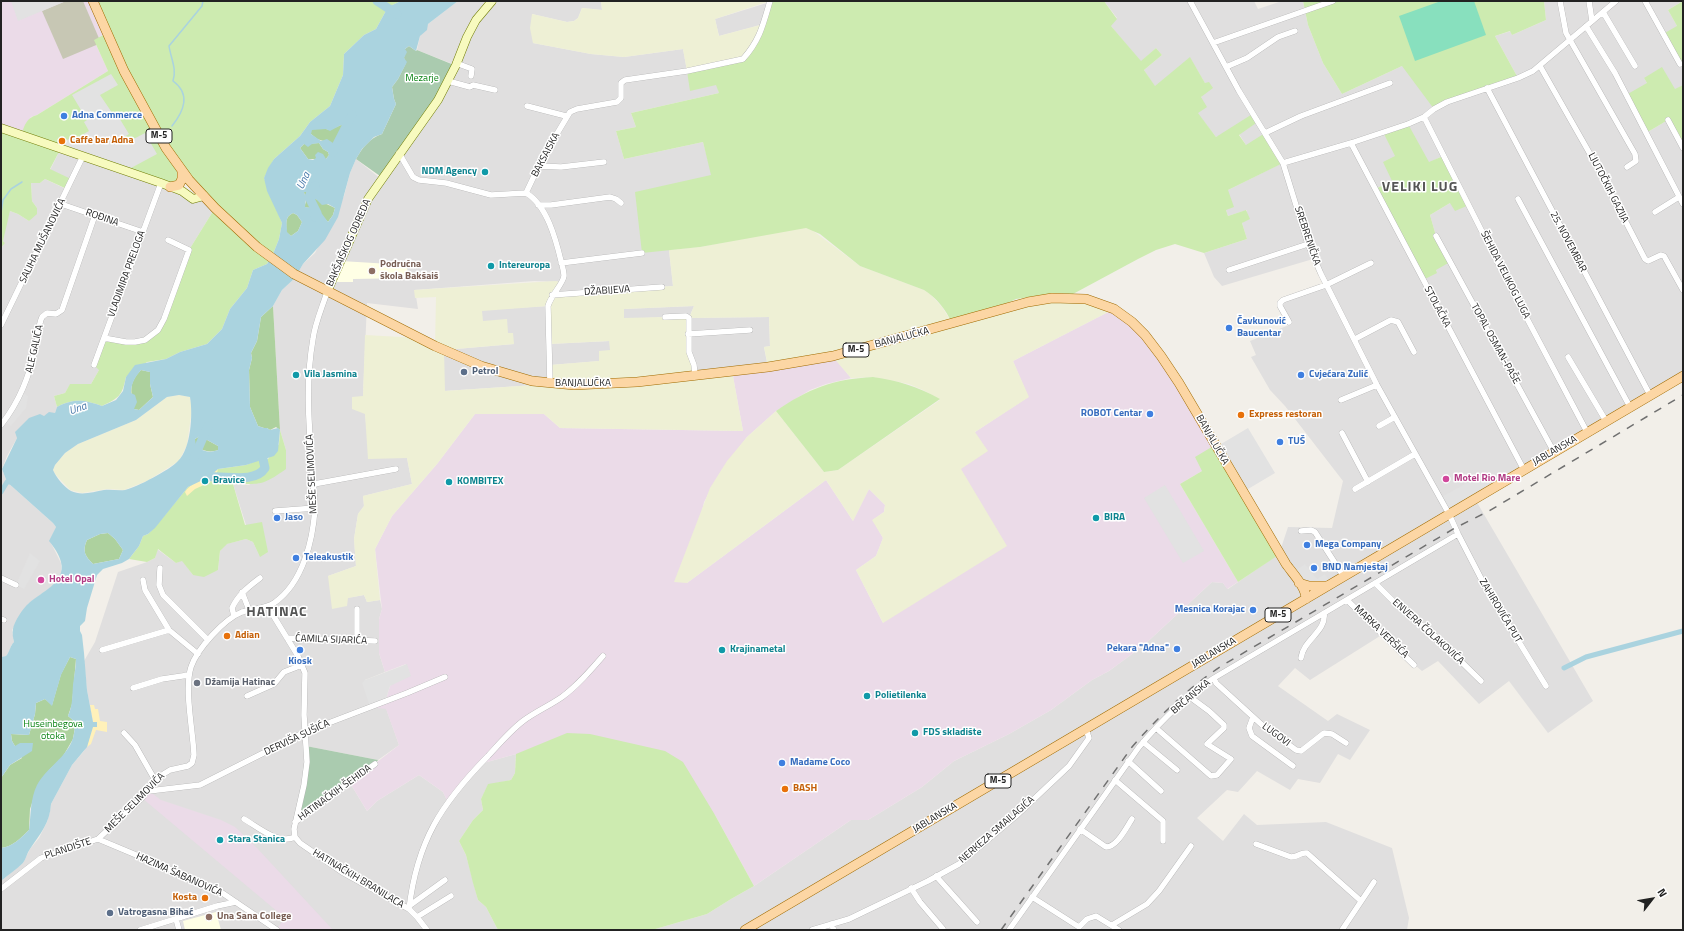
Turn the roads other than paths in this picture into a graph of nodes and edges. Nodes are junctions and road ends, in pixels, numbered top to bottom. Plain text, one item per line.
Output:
1 (93, 1) edge
2 (492, 1) edge
3 (770, 1) edge
4 (1190, 1) edge
5 (1333, 1) edge
6 (1560, 1) edge
7 (1589, 1) edge
8 (1616, 1) edge
9 (1645, 1) edge
10 (1603, 12) junction
11 (1592, 21) junction
12 (1586, 26) junction
13 (1295, 31) dead end
14 (1570, 39) junction
15 (1213, 43) junction
16 (456, 63) junction
17 (1680, 64) dead end
18 (1540, 66) junction
19 (1635, 66) dead end
20 (1226, 67) junction
21 (471, 76) dead end
22 (448, 81) junction
23 (1390, 83) dead end
24 (1487, 88) junction
25 (495, 90) dead end
26 (527, 106) dead end
27 (566, 116) junction
28 (1424, 117) junction
29 (1668, 120) dead end
30 (1, 128) edge
31 (1265, 133) junction
32 (1351, 143) junction
33 (1683, 148) edge
34 (399, 154) junction
35 (83, 156) junction
36 (604, 162) dead end
37 (1282, 163) junction
38 (539, 166) junction
39 (1627, 167) dead end
40 (182, 170) junction
41 (161, 183) junction
42 (170, 187) junction
43 (201, 193) junction
44 (526, 193) junction
45 (1680, 198) junction
46 (1518, 199) dead end
47 (621, 203) dead end
48 (61, 204) junction
49 (1683, 204) edge
50 (538, 205) junction
51 (1655, 212) dead end
52 (95, 215) junction
53 (143, 232) junction
54 (1436, 236) dead end
55 (168, 240) dead end
56 (1308, 244) junction
57 (642, 253) dead end
58 (561, 263) junction
59 (1371, 263) dead end
60 (1229, 270) dead end
61 (1326, 285) junction
62 (662, 287) dead end
63 (1683, 290) edge
64 (327, 292) junction
65 (552, 295) junction
66 (665, 317) dead end
67 (1289, 322) dead end
68 (1, 325) edge
69 (750, 330) dead end
70 (688, 334) junction
71 (104, 338) junction
72 (1355, 339) junction
73 (1414, 352) dead end
74 (1568, 357) dead end
75 (94, 365) dead end
76 (695, 375) junction
77 (1683, 376) edge
78 (550, 384) junction
79 (1378, 385) junction
80 (1650, 395) junction
81 (1341, 400) dead end
82 (1630, 407) junction
83 (1395, 417) junction
84 (1606, 421) junction
85 (1, 425) edge
86 (1379, 426) dead end
87 (1588, 432) junction
88 (1342, 433) dead end
89 (1554, 452) junction
90 (1415, 454) junction
91 (396, 469) dead end
92 (1524, 470) junction
93 (1368, 482) junction
94 (314, 484) junction
95 (1355, 489) dead end
96 (315, 508) junction
97 (275, 511) dead end
98 (1448, 514) junction
99 (1301, 531) dead end
100 (1458, 534) junction
101 (1286, 564) junction
102 (160, 568) dead end
103 (1344, 576) junction
104 (1, 578) edge
105 (260, 578) dead end
106 (142, 580) dead end
107 (1299, 583) junction
108 (1375, 583) junction
109 (16, 585) dead end
110 (1328, 586) junction
111 (242, 592) junction
112 (1305, 600) junction
113 (1347, 600) junction
114 (268, 606) junction
115 (357, 609) dead end
116 (249, 610) junction
117 (1324, 613) junction
118 (234, 616) junction
119 (169, 630) junction
120 (287, 638) junction
121 (208, 640) junction
122 (357, 641) junction
123 (375, 641) dead end
124 (102, 650) dead end
125 (198, 654) junction
126 (603, 656) dead end
127 (1301, 658) dead end
128 (302, 665) junction
129 (1414, 665) dead end
130 (189, 675) junction
131 (445, 678) dead end
132 (1214, 678) junction
133 (1481, 681) dead end
134 (1546, 686) dead end
135 (133, 688) dead end
136 (247, 696) dead end
137 (1190, 696) junction
138 (1253, 718) junction
139 (1156, 728) junction
140 (1086, 729) junction
141 (305, 732) junction
142 (124, 733) dead end
143 (1144, 742) junction
144 (1346, 743) dead end
145 (1128, 762) junction
146 (375, 764) dead end
147 (1293, 766) dead end
148 (1177, 770) dead end
149 (155, 780) junction
150 (1115, 780) junction
151 (149, 791) junction
152 (1161, 791) dead end
153 (244, 819) dead end
154 (1132, 819) dead end
155 (295, 822) junction
156 (1080, 829) junction
157 (295, 837) junction
158 (98, 839) junction
159 (1163, 841) dead end
160 (1256, 844) dead end
161 (1191, 846) dead end
162 (936, 876) junction
163 (445, 880) dead end
164 (1374, 882) dead end
165 (911, 888) junction
166 (1, 889) edge
167 (451, 896) dead end
168 (1032, 897) junction
169 (1361, 901) junction
170 (236, 902) junction
171 (409, 907) junction
172 (417, 917) junction
173 (176, 919) junction
174 (977, 922) dead end
175 (1112, 925) junction
176 (832, 927) edge
177 (1079, 928) edge
178 (943, 929) edge
179 (140, 930) edge
180 (179, 930) edge
181 (277, 930) edge
182 (427, 930) edge
183 (745, 930) edge
184 (812, 930) edge
185 (1009, 930) edge
186 (1119, 930) edge
187 (1342, 930) edge

1 - 40 main road, M-5
2 - 16 street, BAKŠAIŠKOG ODREDA
3 - 27 street
4 - 15 street, SREBRENIČKA
5 - 15 street
6 - 14 street
7 - 11 street
8 - 10 street
9 - 17 street
10 - 11 street
10 - 19 street
11 - 12 street
12 - 14 street
12 - 45 street
13 - 20 street
14 - 18 street
14 - 39 street
15 - 20 street, SREBRENIČKA
16 - 21 street
16 - 22 street, BAKŠAIŠKOG ODREDA
18 - 24 street
18 - 63 street, LJUTOČKIH GAZIJA
20 - 31 street, SREBRENIČKA
22 - 25 street
22 - 34 street, BAKŠAIŠKOG ODREDA
23 - 31 street
24 - 28 street
24 - 80 street, 25. NOVEMBAR
26 - 27 street
27 - 38 street, BAKSAISKA
28 - 32 street
28 - 87 street, ŠEHIDA VELIKOG LUGA
29 - 33 street
30 - 35 street
31 - 37 street, SREBRENIČKA
32 - 37 street
32 - 92 street, STOLAČKA
34 - 44 street
34 - 64 street, BAKŠAIŠKOG ODREDA
35 - 41 street
35 - 48 street, SALIHA MUŠANOVIĆA
36 - 38 street
37 - 56 street, SREBRENIČKA
38 - 44 street, BAKSAISKA
40 - 42 main road
40 - 43 main road, M-5
41 - 42 street
41 - 53 street, VLADIMIRA PRELOGA
42 - 43 street
43 - 64 main road, BANJALUČKA / M-5
44 - 50 street
45 - 49 street
45 - 51 street
46 - 82 street
47 - 50 street
48 - 52 street, ROĐINA
48 - 68 street, SALIHA MUŠANOVIĆA
50 - 58 street
52 - 53 street, ROĐINA
52 - 85 street, ALE GALIĆA
53 - 71 street, VLADIMIRA PRELOGA
54 - 89 street, TOPAL OSMAN-PAŠE
55 - 71 street
56 - 60 street
56 - 61 street, SREBRENIČKA
57 - 58 street
58 - 65 street
59 - 61 street
61 - 67 street
61 - 72 street, SREBRENIČKA
62 - 65 street, DŽABIJEVA
64 - 78 main road, BANJALUČKA / M-5
64 - 94 street, MEŠE SELIMOVIĆA
65 - 78 street
66 - 70 street
69 - 70 street
70 - 76 street
71 - 75 street, VLADIMIRA PRELOGA
72 - 73 street
72 - 79 street, SREBRENIČKA
74 - 84 street
76 - 78 main road, BANJALUČKA / M-5
76 - 101 main road, BANJALUČKA / M-5
77 - 80 main road, JABLANSKA
79 - 81 street
79 - 83 street, SREBRENIČKA
80 - 82 main road, JABLANSKA
82 - 84 main road, JABLANSKA
83 - 86 street
83 - 90 street, SREBRENIČKA
84 - 87 main road, JABLANSKA
87 - 89 main road, JABLANSKA
88 - 93 street
89 - 92 main road, JABLANSKA
90 - 93 street
90 - 98 street, SREBRENIČKA
91 - 94 street
92 - 98 main road, JABLANSKA
93 - 95 street
94 - 96 street, MEŠE SELIMOVIĆA
96 - 97 street
96 - 114 street, MEŠE SELIMOVIĆA
98 - 100 street, SREBRENIČKA
98 - 103 main road, JABLANSKA
99 - 103 street
100 - 108 street, BRČANSKA
100 - 134 street, ZAHIROVIĆA PUT
101 - 107 main road, M-5
101 - 112 main road, M-5
102 - 121 street
103 - 110 main road, JABLANSKA
104 - 109 street
105 - 111 street
106 - 119 street
107 - 110 main road
107 - 112 main road, M-5
108 - 113 street, BRČANSKA
108 - 133 street, ENVERA ČOLAKOVIĆA
110 - 112 main road, JABLANSKA
111 - 116 street
111 - 118 street
112 - 140 main road, JABLANSKA / M-5
113 - 117 street, BRČANSKA
113 - 129 street, MARKA VERŠIĆA
114 - 116 street, MEŠE SELIMOVIĆA
114 - 120 street
115 - 122 street
116 - 118 street, MEŠE SELIMOVIĆA
117 - 127 street
117 - 132 street, BRČANSKA
118 - 121 street, MEŠE SELIMOVIĆA
119 - 124 street
119 - 125 street
120 - 122 street, ĆAMILA SIJARIĆA
120 - 128 street
121 - 125 street, MEŠE SELIMOVIĆA
122 - 123 street, ĆAMILA SIJARIĆA
125 - 130 street, MEŠE SELIMOVIĆA
126 - 171 street
128 - 136 street
128 - 141 street
130 - 135 street
130 - 149 street, MEŠE SELIMOVIĆA
131 - 141 street, DERVIŠA SUŠIĆA
132 - 137 street, BRČANSKA
132 - 138 street, LUGOVI
137 - 139 street, BRČANSKA
137 - 139 street
138 - 144 street, LUGOVI
138 - 147 street
139 - 143 street, BRČANSKA
140 - 162 street, NERKEZA SMAILAGIĆA
140 - 183 main road, JABLANSKA / M-5
141 - 151 street, DERVIŠA SUŠIĆA
141 - 155 street
142 - 149 street
143 - 145 street, BRČANSKA
143 - 148 street
145 - 150 street, BRČANSKA
145 - 152 street
146 - 155 street, HATINAČKIH ŠEHIDA
149 - 151 street, MEŠE SELIMOVIĆA
150 - 156 street, BRČANSKA
150 - 159 street
151 - 158 street, MEŠE SELIMOVIĆA
153 - 157 street
154 - 156 street
155 - 157 street
156 - 168 street, BRČANSKA
157 - 171 street, HATINAČKIH BRANILACA
158 - 166 street, PLANDIŠTE
158 - 170 street, HAZIMA ŠABANOVIĆA
160 - 169 street
161 - 175 street
162 - 165 street, NERKEZA SMAILAGIĆA
162 - 174 street
163 - 171 street
164 - 169 street
165 - 176 street, NERKEZA SMAILAGIĆA
165 - 178 street
167 - 172 street
168 - 177 street
168 - 185 street, BRČANSKA
169 - 187 street
170 - 173 street
170 - 181 street, HAZIMA ŠABANOVIĆA
171 - 172 street, HATINAČKIH BRANILACA
172 - 182 street, HATINAČKIH BRANILACA
173 - 179 street
173 - 180 street
175 - 177 street
175 - 186 street
176 - 184 street, NERKEZA SMAILAGIĆA

